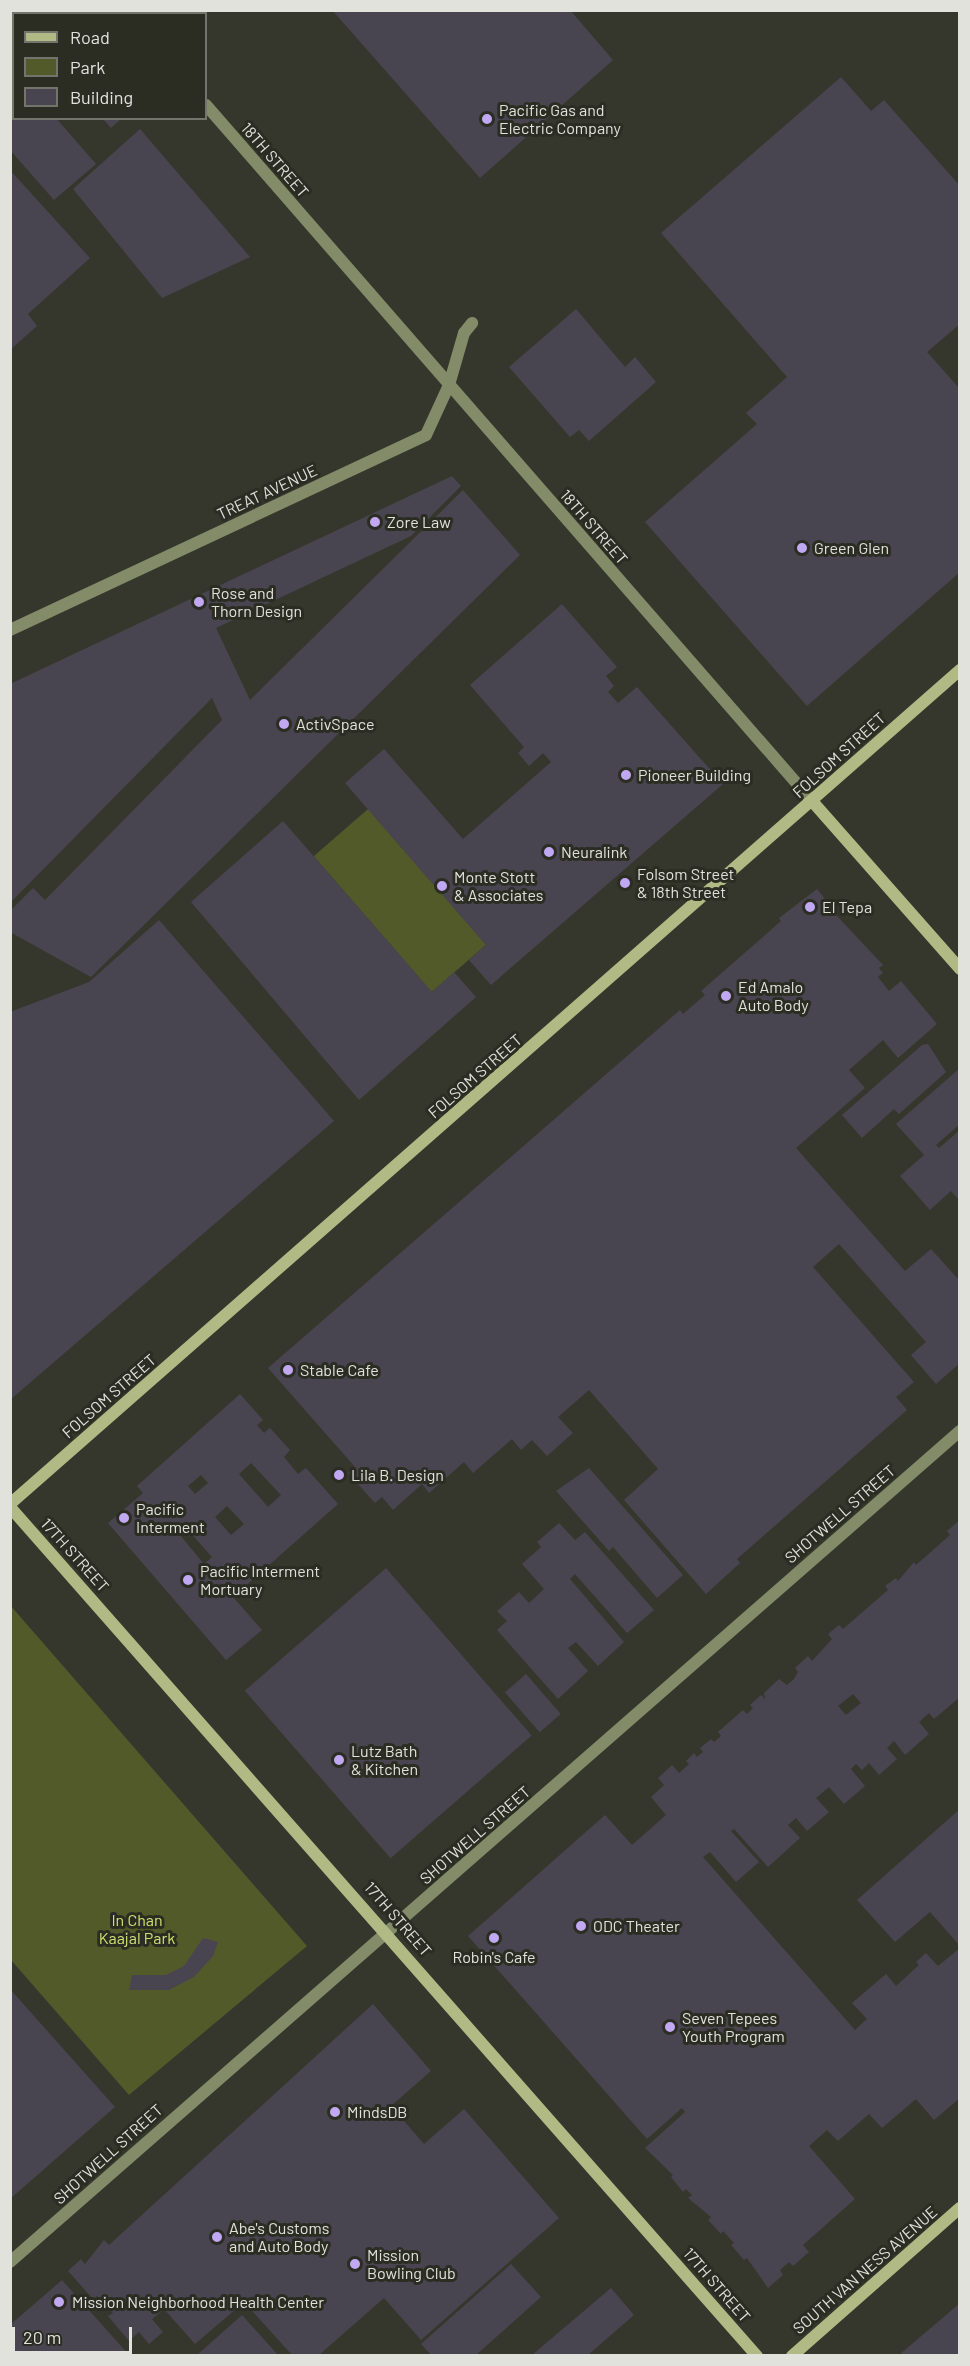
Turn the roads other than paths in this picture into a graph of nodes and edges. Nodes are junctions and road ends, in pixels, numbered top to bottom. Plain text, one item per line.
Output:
1 (207, 106) edge
2 (472, 322) dead end
3 (449, 386) junction
4 (10, 630) edge
5 (960, 670) edge
6 (812, 801) junction
7 (960, 969) edge
8 (960, 1431) edge
9 (10, 1506) edge
10 (388, 1933) junction
11 (960, 2208) edge
12 (10, 2262) edge
13 (757, 2355) edge
14 (792, 2355) edge

1 - 3 street, 18TH STREET
2 - 3 street, TREAT AVENUE
3 - 4 street, TREAT AVENUE
3 - 6 street, 18TH STREET
5 - 6 street, FOLSOM STREET
6 - 7 street, 18TH STREET
6 - 9 street, FOLSOM STREET
8 - 10 street, SHOTWELL STREET
9 - 10 street, 17TH STREET
10 - 12 street, SHOTWELL STREET
10 - 13 street, 17TH STREET
11 - 14 street, SOUTH VAN NESS AVENUE

